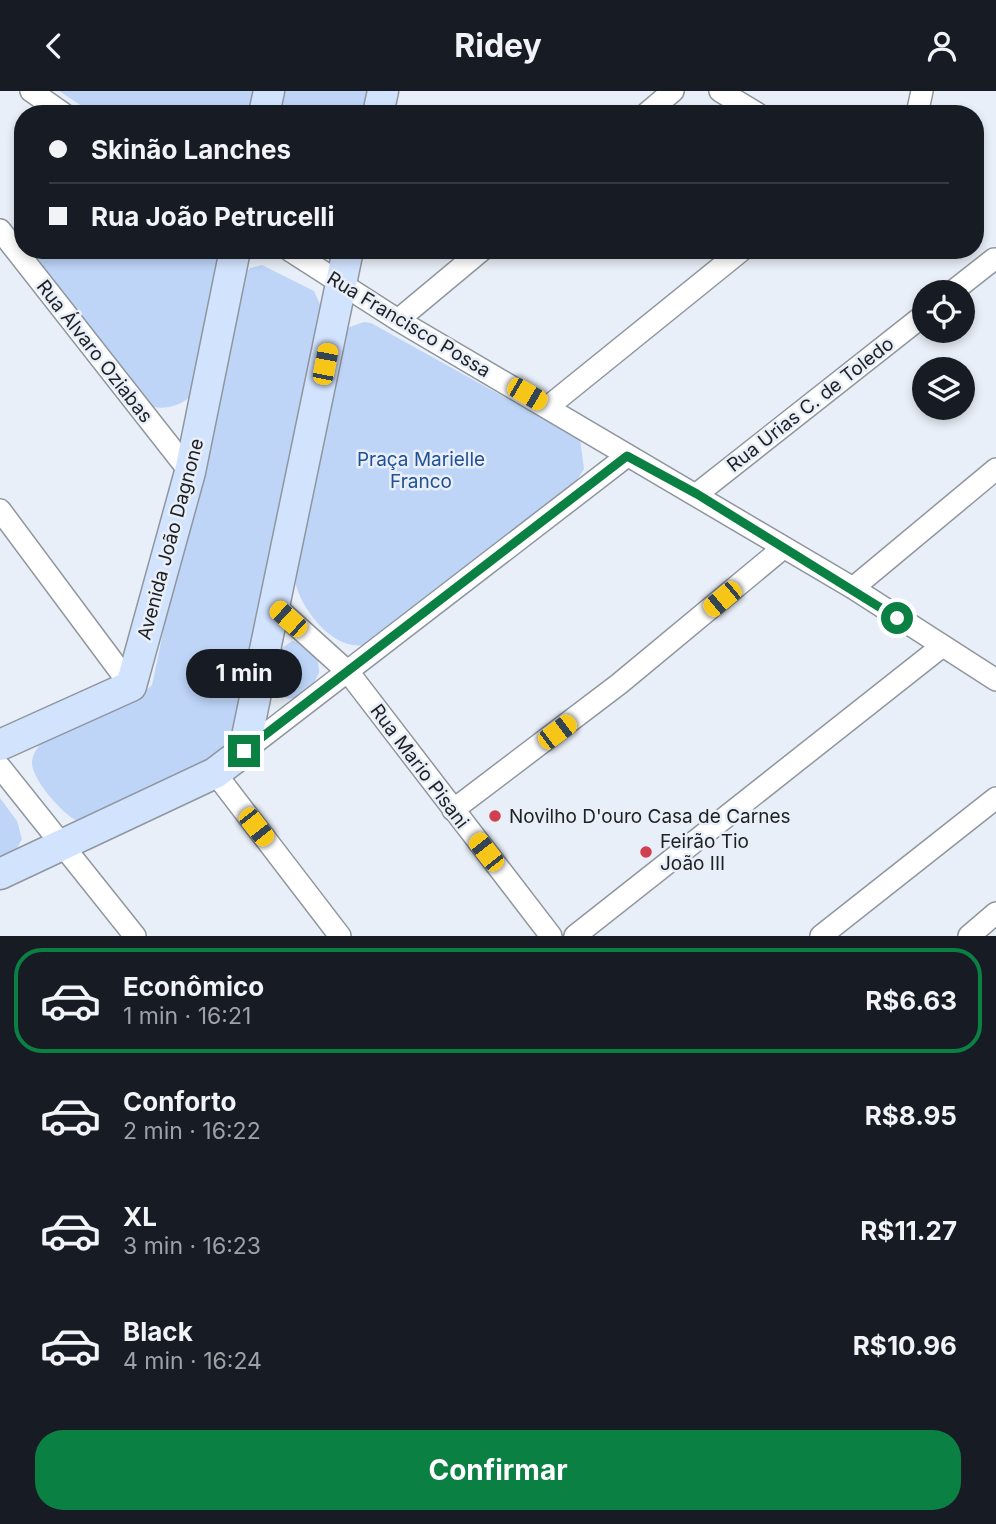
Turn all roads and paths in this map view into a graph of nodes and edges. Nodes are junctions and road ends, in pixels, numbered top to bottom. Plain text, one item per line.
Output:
1 (673, 91) edge
2 (33, 92) edge
3 (732, 94) edge
4 (51, 105) edge
5 (657, 105) edge
6 (746, 105) edge
7 (0, 230) edge
8 (14, 248) edge
9 (23, 259) edge
10 (232, 259) edge
11 (304, 259) edge
12 (346, 259) edge
13 (471, 259) edge
14 (731, 259) edge
15 (995, 260) edge
16 (968, 280) edge
17 (341, 282) junction
18 (398, 320) junction
19 (912, 324) edge
20 (549, 407) junction
21 (627, 456) junction
22 (996, 468) edge
23 (190, 472) junction
24 (697, 494) junction
25 (0, 510) edge
26 (783, 548) junction
27 (853, 589) junction
28 (276, 607) junction
29 (941, 647) junction
30 (349, 673) junction
31 (996, 680) edge
32 (131, 686) junction
33 (0, 745) edge
34 (244, 751) junction
35 (0, 767) edge
36 (215, 773) junction
37 (996, 798) edge
38 (453, 810) junction
39 (62, 843) junction
40 (0, 874) edge
41 (996, 913) edge
42 (135, 936) edge
43 (340, 936) edge
44 (551, 936) edge
45 (575, 936) edge
46 (821, 936) edge
47 (969, 936) edge

1 - 5 street
2 - 4 street
3 - 6 street
7 - 8 street, Rua Álvaro Oziabas
9 - 23 street, Rua Álvaro Oziabas
10 - 23 street, Avenida João Dagnone
11 - 17 street, Rua Francisco Possa
12 - 17 street
13 - 18 street
14 - 20 street
15 - 16 street
17 - 18 street, Rua Francisco Possa
17 - 28 street
18 - 20 street, Rua Francisco Possa
19 - 24 street, Rua Urias C. de Toledo
20 - 21 street, Rua Francisco Possa
21 - 24 street, Rua Francisco Possa
21 - 30 street
22 - 27 street
23 - 32 street, Avenida João Dagnone
24 - 26 street, Rua Francisco Possa
25 - 32 street
26 - 27 street, Rua Francisco Possa
26 - 38 street
27 - 29 street, Rua Francisco Possa
28 - 30 street, Rua Mario Pisani
28 - 34 street
29 - 31 street, Rua Francisco Possa
29 - 45 street
30 - 34 street
30 - 38 street, Rua Mario Pisani
32 - 33 street
34 - 36 street
35 - 39 street
36 - 39 street
36 - 43 street
37 - 46 street
38 - 44 street, Rua Mario Pisani
39 - 40 street
39 - 42 street
41 - 47 street

